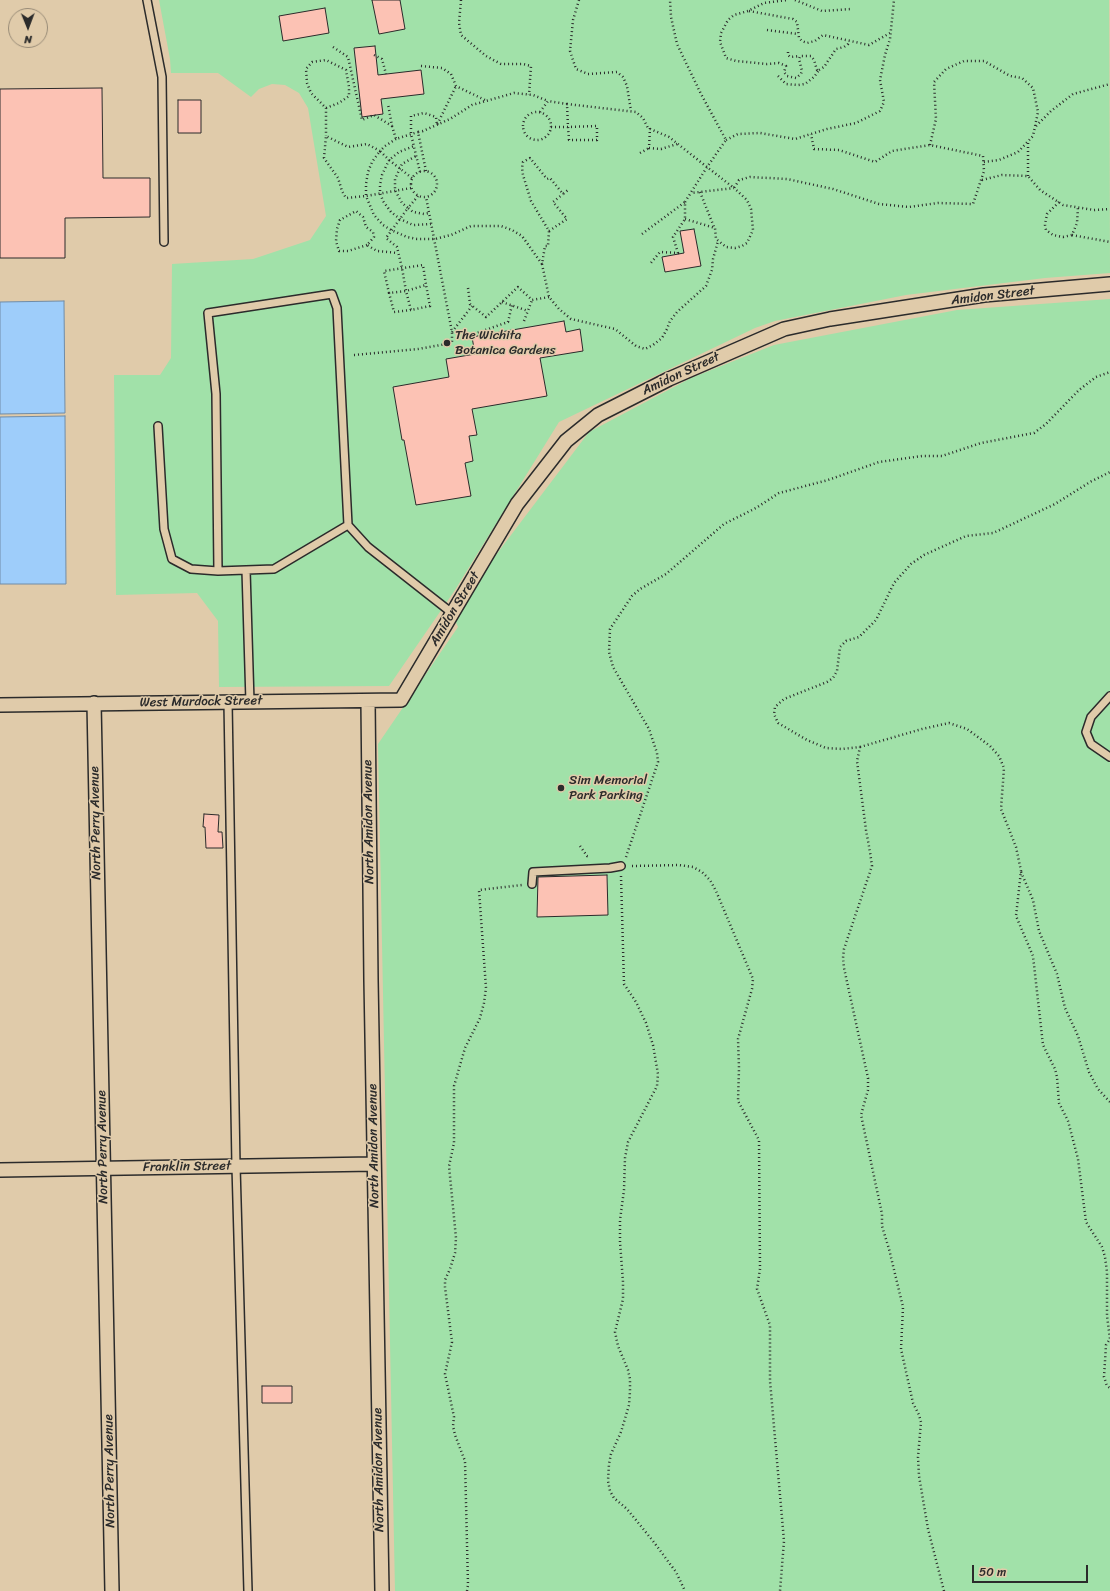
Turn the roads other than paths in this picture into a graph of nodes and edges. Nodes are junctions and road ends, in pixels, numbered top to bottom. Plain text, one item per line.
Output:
1 (147, 0) edge
2 (164, 242) dead end
3 (1110, 284) edge
4 (158, 426) dead end
5 (348, 525) junction
6 (246, 570) junction
7 (218, 571) junction
8 (452, 613) junction
9 (1110, 696) edge
10 (401, 700) joint
11 (368, 701) junction
12 (228, 702) junction
13 (250, 702) junction
14 (94, 703) junction
15 (0, 705) edge
16 (1110, 757) edge
17 (621, 866) road end
18 (532, 884) road end
19 (374, 1164) junction
20 (236, 1166) junction
21 (104, 1169) junction
22 (0, 1170) edge
23 (112, 1591) edge
24 (248, 1591) edge
25 (382, 1591) edge

1 - 2 lane
3 - 8 street, Amidon Street
4 - 7 lane
5 - 6 lane
5 - 7 lane
5 - 8 lane
6 - 7 lane
6 - 13 lane
8 - 10 street, Amidon Street
9 - 16 lane
10 - 11 street, West Murdock Street
11 - 13 street, West Murdock Street
11 - 19 street, North Amidon Avenue
12 - 13 street, West Murdock Street
12 - 14 street, West Murdock Street
12 - 20 lane
14 - 15 street, West Murdock Street
14 - 21 street, North Perry Avenue
17 - 18 lane
19 - 20 street, Franklin Street
19 - 25 street, North Amidon Avenue
20 - 21 street, Franklin Street
20 - 24 lane
21 - 22 street, Franklin Street
21 - 23 street, North Perry Avenue

